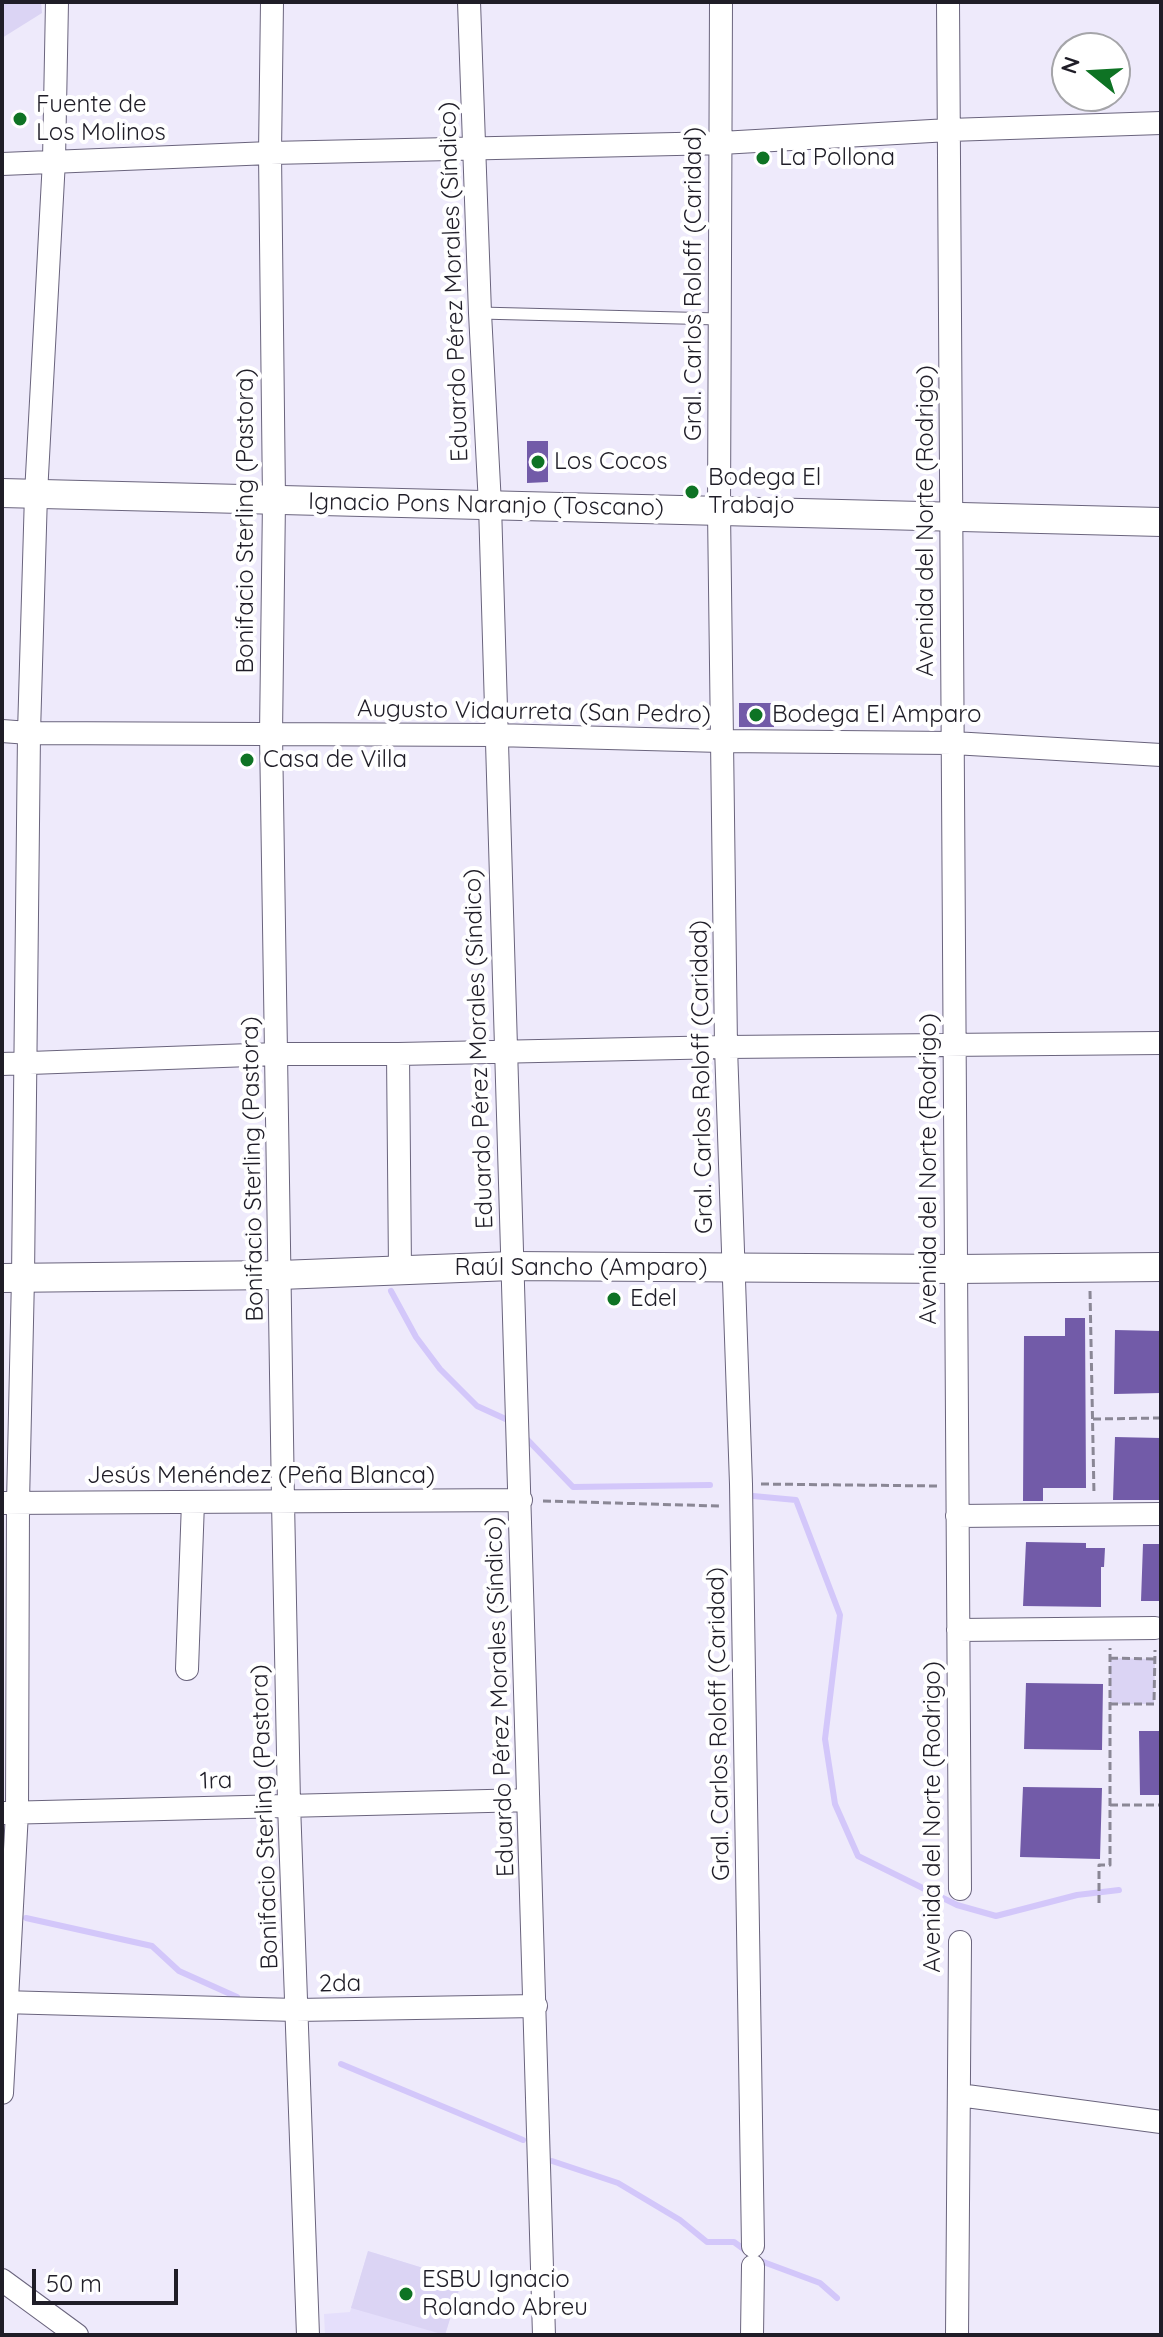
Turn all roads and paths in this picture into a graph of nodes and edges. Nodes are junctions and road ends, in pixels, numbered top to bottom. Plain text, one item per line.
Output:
1 (57, 2) edge
2 (272, 2) edge
3 (469, 2) edge
4 (721, 2) edge
5 (948, 2) edge
6 (1161, 123) edge
7 (949, 130) junction
8 (721, 143) junction
9 (474, 148) junction
10 (270, 153) junction
11 (54, 160) junction
12 (2, 164) edge
13 (480, 313) junction
14 (719, 319) junction
15 (2, 493) edge
16 (36, 494) junction
17 (274, 500) junction
18 (490, 505) junction
19 (719, 511) junction
20 (952, 517) junction
21 (1161, 522) edge
22 (2, 731) edge
23 (29, 733) junction
24 (271, 734) junction
25 (495, 735) junction
26 (721, 741) junction
27 (953, 743) junction
28 (1161, 755) edge
29 (1161, 1043) edge
30 (955, 1046) junction
31 (726, 1047) junction
32 (506, 1052) junction
33 (278, 1054) junction
34 (398, 1054) junction
35 (13, 1064) edge
36 (512, 1266) junction
37 (733, 1267) junction
38 (1161, 1267) edge
39 (1090, 1268) junction
40 (956, 1269) junction
41 (400, 1270) junction
42 (280, 1275) junction
43 (13, 1278) edge
44 (1161, 1418) edge
45 (1093, 1419) junction
46 (521, 1500) junction
47 (283, 1501) junction
48 (193, 1502) junction
49 (10, 1503) edge
50 (1161, 1514) edge
51 (1095, 1515) junction
52 (957, 1516) junction
53 (1110, 1628) junction
54 (1155, 1628) joint
55 (958, 1630) junction
56 (1110, 1658) junction
57 (1155, 1659) junction
58 (187, 1669) dead end
59 (1110, 1704) junction
60 (528, 1800) junction
61 (289, 1804) junction
62 (1110, 1805) junction
63 (1161, 1805) edge
64 (9, 1812) edge
65 (960, 1889) dead end
66 (1099, 1903) dead end
67 (960, 1942) dead end
68 (4, 2002) edge
69 (536, 2006) junction
70 (296, 2010) junction
71 (2, 2093) edge
72 (959, 2095) junction
73 (1161, 2122) edge
74 (2, 2280) edge
75 (77, 2335) edge
76 (308, 2335) edge
77 (544, 2335) edge
78 (752, 2335) edge
79 (957, 2335) edge

1 - 11 street
2 - 10 street, Bonifacio Sterling (Pastora)
3 - 9 street, Eduardo Pérez Morales (Síndico)
4 - 8 street, Gral. Carlos Roloff (Caridad)
5 - 7 street, Avenida del Norte (Rodrigo)
6 - 7 street
7 - 8 street
7 - 20 street, Avenida del Norte (Rodrigo)
8 - 9 street
8 - 14 street, Gral. Carlos Roloff (Caridad)
9 - 10 street
9 - 13 street, Eduardo Pérez Morales (Síndico)
10 - 11 street
10 - 17 street, Bonifacio Sterling (Pastora)
11 - 12 street
11 - 16 street
13 - 14 lane
13 - 18 street, Eduardo Pérez Morales (Síndico)
14 - 19 street, Gral. Carlos Roloff (Caridad)
15 - 16 street, Ignacio Pons Naranjo (Toscano)
16 - 17 street, Ignacio Pons Naranjo (Toscano)
16 - 23 street
17 - 18 street, Ignacio Pons Naranjo (Toscano)
17 - 24 street, Bonifacio Sterling (Pastora)
18 - 19 street, Ignacio Pons Naranjo (Toscano)
18 - 25 street, Eduardo Pérez Morales (Síndico)
19 - 20 street, Ignacio Pons Naranjo (Toscano)
19 - 26 street, Gral. Carlos Roloff (Caridad)
20 - 21 street, Ignacio Pons Naranjo (Toscano)
20 - 27 street, Avenida del Norte (Rodrigo)
22 - 23 street, Augusto Vidaurreta (San Pedro)
23 - 24 street, Augusto Vidaurreta (San Pedro)
23 - 35 street
24 - 25 street, Augusto Vidaurreta (San Pedro)
24 - 33 street, Bonifacio Sterling (Pastora)
25 - 26 street, Augusto Vidaurreta (San Pedro)
25 - 32 street, Eduardo Pérez Morales (Síndico)
26 - 27 street, Augusto Vidaurreta (San Pedro)
26 - 31 street, Gral. Carlos Roloff (Caridad)
27 - 28 street, Augusto Vidaurreta (San Pedro)
27 - 30 street, Avenida del Norte (Rodrigo)
29 - 30 street
30 - 31 street
30 - 40 street, Avenida del Norte (Rodrigo)
31 - 32 street
31 - 37 street, Gral. Carlos Roloff (Caridad)
32 - 34 street
32 - 36 street, Eduardo Pérez Morales (Síndico)
33 - 34 street
33 - 35 street
33 - 42 street, Bonifacio Sterling (Pastora)
34 - 41 street
35 - 43 street
36 - 37 street, Raúl Sancho (Amparo)
36 - 41 street, Raúl Sancho (Amparo)
36 - 46 street, Eduardo Pérez Morales (Síndico)
37 - 40 street, Raúl Sancho (Amparo)
37 - 78 street, Gral. Carlos Roloff (Caridad)
38 - 39 street, Raúl Sancho (Amparo)
39 - 40 street, Raúl Sancho (Amparo)
39 - 45 path
40 - 52 street, Avenida del Norte (Rodrigo)
41 - 42 street, Raúl Sancho (Amparo)
42 - 43 street, Raúl Sancho (Amparo)
42 - 47 street, Bonifacio Sterling (Pastora)
43 - 49 street
44 - 45 path
45 - 51 path
46 - 47 street, Jesús Menéndez (Peña Blanca)
46 - 60 street, Eduardo Pérez Morales (Síndico)
47 - 48 street, Jesús Menéndez (Peña Blanca)
47 - 61 street, Bonifacio Sterling (Pastora)
48 - 49 street, Jesús Menéndez (Peña Blanca)
48 - 58 street
49 - 64 street
50 - 51 street
51 - 52 street
52 - 55 street, Avenida del Norte (Rodrigo)
53 - 54 street
53 - 55 street
53 - 56 path
54 - 57 path
55 - 65 street, Avenida del Norte (Rodrigo)
56 - 57 path
56 - 59 path
57 - 59 path
59 - 62 path
60 - 61 street, 1ra
60 - 69 street, Eduardo Pérez Morales (Síndico)
61 - 64 street, 1ra
61 - 70 street, Bonifacio Sterling (Pastora)
62 - 63 path
62 - 66 path
64 - 68 street
67 - 72 street, Avenida del Norte (Rodrigo)
68 - 70 street, 2da
68 - 71 street
69 - 70 street, 2da
69 - 77 street, Eduardo Pérez Morales (Síndico)
70 - 76 street, Bonifacio Sterling (Pastora)
72 - 73 street
72 - 79 street, Avenida del Norte (Rodrigo)
74 - 75 street

